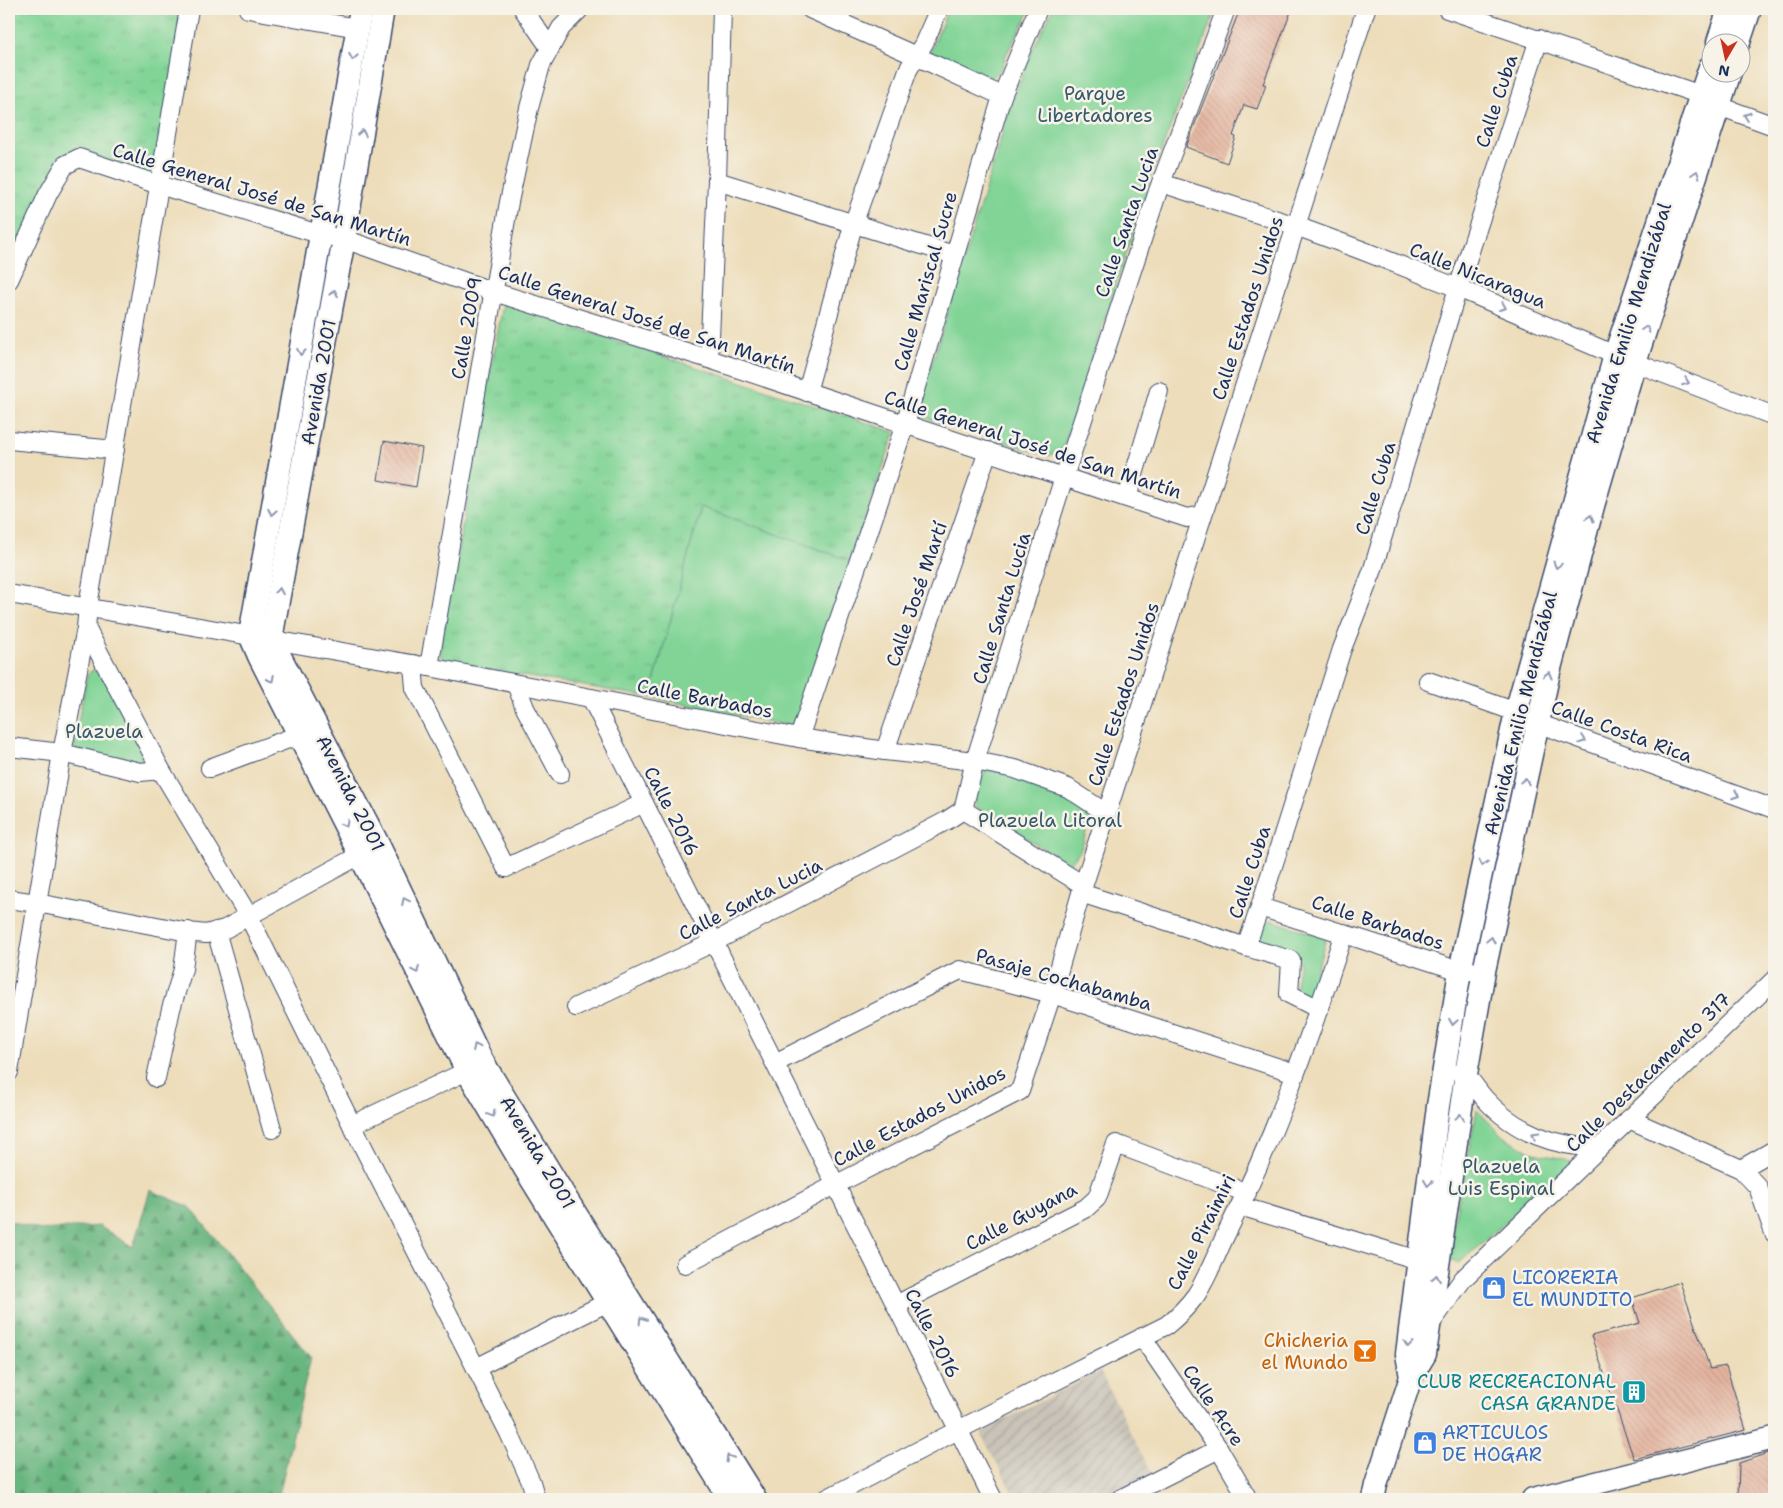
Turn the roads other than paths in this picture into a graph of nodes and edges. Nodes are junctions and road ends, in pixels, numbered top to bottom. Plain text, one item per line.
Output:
1 (189, 9) edge
2 (248, 9) edge
3 (383, 9) edge
4 (523, 9) edge
5 (580, 9) edge
6 (722, 9) edge
7 (810, 9) edge
8 (939, 9) edge
9 (1038, 9) edge
10 (1226, 9) edge
11 (1366, 9) edge
12 (1446, 9) edge
13 (1729, 9) edge
14 (1750, 9) edge
15 (360, 18) edge
16 (1721, 32) edge
17 (1742, 32) edge
18 (1539, 39) junction
19 (550, 48) junction
20 (916, 56) junction
21 (1710, 82) edge
22 (1723, 82) edge
23 (1002, 96) junction
24 (1710, 101) junction
25 (1774, 126) edge
26 (717, 180) junction
27 (1161, 183) junction
28 (159, 185) junction
29 (854, 222) junction
30 (1296, 226) junction
31 (322, 236) junction
32 (344, 239) junction
33 (954, 255) junction
34 (9, 280) edge
35 (1458, 288) junction
36 (494, 292) junction
37 (1625, 358) junction
38 (709, 359) junction
39 (1159, 391) dead end
40 (807, 392) junction
41 (1774, 416) edge
42 (905, 424) junction
43 (9, 440) edge
44 (115, 450) junction
45 (988, 451) junction
46 (1064, 477) junction
47 (1127, 498) junction
48 (1202, 515) junction
49 (9, 594) edge
50 (88, 606) junction
51 (86, 628) junction
52 (260, 637) junction
53 (421, 666) junction
54 (1428, 680) dead end
55 (516, 684) junction
56 (592, 698) junction
57 (1516, 712) junction
58 (1538, 723) junction
59 (299, 735) junction
60 (799, 738) junction
61 (9, 747) edge
62 (886, 751) junction
63 (62, 754) junction
64 (975, 761) junction
65 (210, 768) dead end
66 (161, 770) junction
67 (560, 774) dead end
68 (644, 803) junction
69 (1774, 809) edge
70 (963, 810) junction
71 (1106, 813) junction
72 (369, 850) junction
73 (1082, 889) junction
74 (9, 899) edge
75 (37, 903) junction
76 (1260, 907) junction
77 (248, 915) junction
78 (188, 931) junction
79 (216, 931) junction
80 (1344, 933) junction
81 (716, 946) junction
82 (1246, 947) junction
83 (1460, 971) junction
84 (1484, 971) junction
85 (1774, 980) edge
86 (1052, 994) junction
87 (576, 1007) dead end
88 (1318, 1010) junction
89 (775, 1062) junction
90 (467, 1071) junction
91 (9, 1072) edge
92 (1456, 1072) junction
93 (1295, 1073) junction
94 (156, 1078) dead end
95 (1629, 1119) junction
96 (352, 1125) junction
97 (272, 1129) dead end
98 (1600, 1147) junction
99 (1774, 1150) edge
100 (1741, 1169) junction
101 (833, 1181) junction
102 (1243, 1200) junction
103 (1774, 1233) edge
104 (1418, 1260) junction
105 (685, 1264) dead end
106 (608, 1302) junction
107 (896, 1305) junction
108 (1429, 1326) junction
109 (1142, 1337) junction
110 (476, 1368) junction
111 (1411, 1377) junction
112 (958, 1430) junction
113 (1774, 1438) edge
114 (1219, 1449) junction
115 (536, 1499) edge
116 (730, 1499) edge
117 (755, 1499) edge
118 (826, 1499) edge
119 (993, 1499) edge
120 (1120, 1499) edge
121 (1248, 1499) edge
122 (1373, 1499) edge
123 (1534, 1499) edge

1 - 28 street
2 - 15 street
32 -> 3 main road, Avenida 2001
4 - 19 street
5 - 19 street, Calle 2009
6 - 26 street
7 - 20 street
8 - 20 street
9 - 23 street, Calle Mariscal Sucre
10 - 27 street, Calle Santa Lucia
11 - 30 street, Calle Estados Unidos
12 - 18 street
13 - 16 main road
14 - 17 main road
15 -> 31 main road, Avenida 2001
18 - 24 street
18 - 35 street, Calle Cuba
19 - 36 street, Calle 2009
20 - 23 street
20 - 29 street
21 - 24 main road, Avenida Emilio Mendizábal
22 - 24 main road, Avenida Emilio Mendizábal
23 - 33 street, Calle Mariscal Sucre
25 -> 24 street
24 - 37 main road, Avenida Emilio Mendizábal
26 - 29 street
26 - 38 street
27 - 30 street, Calle Nicaragua
27 - 46 street, Calle Santa Lucia
28 - 31 street, Calle General José de San Martín
28 - 34 street, Calle General José de San Martín
28 - 44 street
29 - 33 street
29 - 40 street
30 - 35 street, Calle Nicaragua
30 - 48 street, Calle Estados Unidos
31 - 32 street, Calle General José de San Martín
31 -> 52 main road, Avenida 2001
32 - 36 street, Calle General José de San Martín
52 -> 32 main road, Avenida 2001
33 - 42 street, Calle Mariscal Sucre
35 -> 37 street, Calle Nicaragua
35 - 76 street, Calle Cuba
36 - 38 street, Calle General José de San Martín
36 - 53 street, Calle 2009
37 -> 41 street, Calle Nicaragua
37 -> 57 main road, Avenida Emilio Mendizábal
58 -> 37 main road, Avenida Emilio Mendizábal
38 - 40 street, Calle General José de San Martín
39 - 47 street
40 - 42 street, Calle General José de San Martín
42 - 45 street, Calle General José de San Martín
42 - 60 street, Calle Mariscal Sucre
43 - 44 street
44 - 50 street
45 - 46 street, Calle General José de San Martín
45 - 62 street, Calle José Martí
46 - 47 street, Calle General José de San Martín
46 - 64 street, Calle Santa Lucia
47 - 48 street, Calle General José de San Martín
48 - 71 street, Calle Estados Unidos
49 - 50 street, Calle Barbados
50 - 51 street
50 - 52 street, Calle Barbados
51 - 63 street
51 - 66 street
52 - 53 street, Calle Barbados
52 -> 59 main road, Avenida 2001
52 - 72 main road, Avenida 2001
53 - 55 street, Calle Barbados
53 - 68 street, Calle 2009
54 - 57 street, Calle Costa Rica
55 - 56 street, Calle Barbados
55 - 67 street
56 - 60 street, Calle Barbados
56 - 68 street, Calle 2016
57 - 58 street, Calle Costa Rica
57 -> 83 main road, Avenida Emilio Mendizábal
58 -> 69 street, Calle Costa Rica
84 -> 58 main road, Avenida Emilio Mendizábal
59 - 65 street
59 -> 72 main road, Avenida 2001
60 - 62 street, Calle Barbados
61 - 63 street
62 - 64 street, Calle Barbados
63 - 66 street
63 - 75 street
64 - 70 street, Calle Santa Lucia
64 - 71 street, Calle Barbados
66 - 77 street
68 - 81 street, Calle 2016
70 - 73 street
70 - 81 street, Calle Santa Lucia
71 - 73 street, Calle Estados Unidos
72 - 77 street
72 -> 90 main road, Avenida 2001
117 -> 72 main road, Avenida 2001
73 - 82 street
73 - 86 street, Calle Estados Unidos
74 - 75 street
75 - 78 street
75 - 91 street
76 - 80 street, Calle Barbados
76 - 82 street, Calle Cuba
77 - 79 street
77 - 96 street
78 - 79 street
78 - 94 street
79 - 97 street
80 - 83 street, Calle Barbados
80 - 88 street, Calle Piraimiri
81 - 87 street, Calle Santa Lucia
81 - 89 street, Calle 2016
81 - 101 street, Calle 2016
82 - 88 street
83 - 84 street, Calle Barbados
83 -> 92 main road, Avenida Emilio Mendizábal
84 - 92 main road, Avenida Emilio Mendizábal
85 - 95 street, Calle Destacamento 317
86 - 89 street, Pasaje Cochabamba
86 - 93 street, Pasaje Cochabamba
86 - 101 street, Calle Estados Unidos
88 - 93 street, Calle Piraimiri
89 - 101 street, Calle 2016
90 - 96 street
90 -> 106 main road, Avenida 2001
98 -> 92 street
92 -> 104 main road, Avenida Emilio Mendizábal
108 -> 92 main road, Avenida Emilio Mendizábal
93 - 102 street, Calle Piraimiri
95 - 98 street, Calle Destacamento 317
95 - 100 street
96 - 110 street
98 - 108 street, Calle Destacamento 317
99 - 100 street
100 - 103 street
101 - 105 street, Calle Estados Unidos
101 - 107 street, Calle 2016
102 - 104 street, Calle Guyana
102 - 107 street, Calle Guyana
102 - 109 street, Calle Piraimiri
104 -> 111 main road, Avenida Emilio Mendizábal
106 - 110 street
106 - 116 main road, Avenida 2001
107 - 112 street, Calle 2016
108 - 111 main road, Avenida Emilio Mendizábal
109 - 112 street, Calle Piraimiri
109 - 114 street, Calle Acre
110 - 115 street
111 - 122 main road, Avenida Emilio Mendizábal
112 - 118 street, Calle Piraimiri
112 - 119 street, Calle 2016
113 - 123 main road
114 - 120 street
114 - 121 street, Calle Acre

